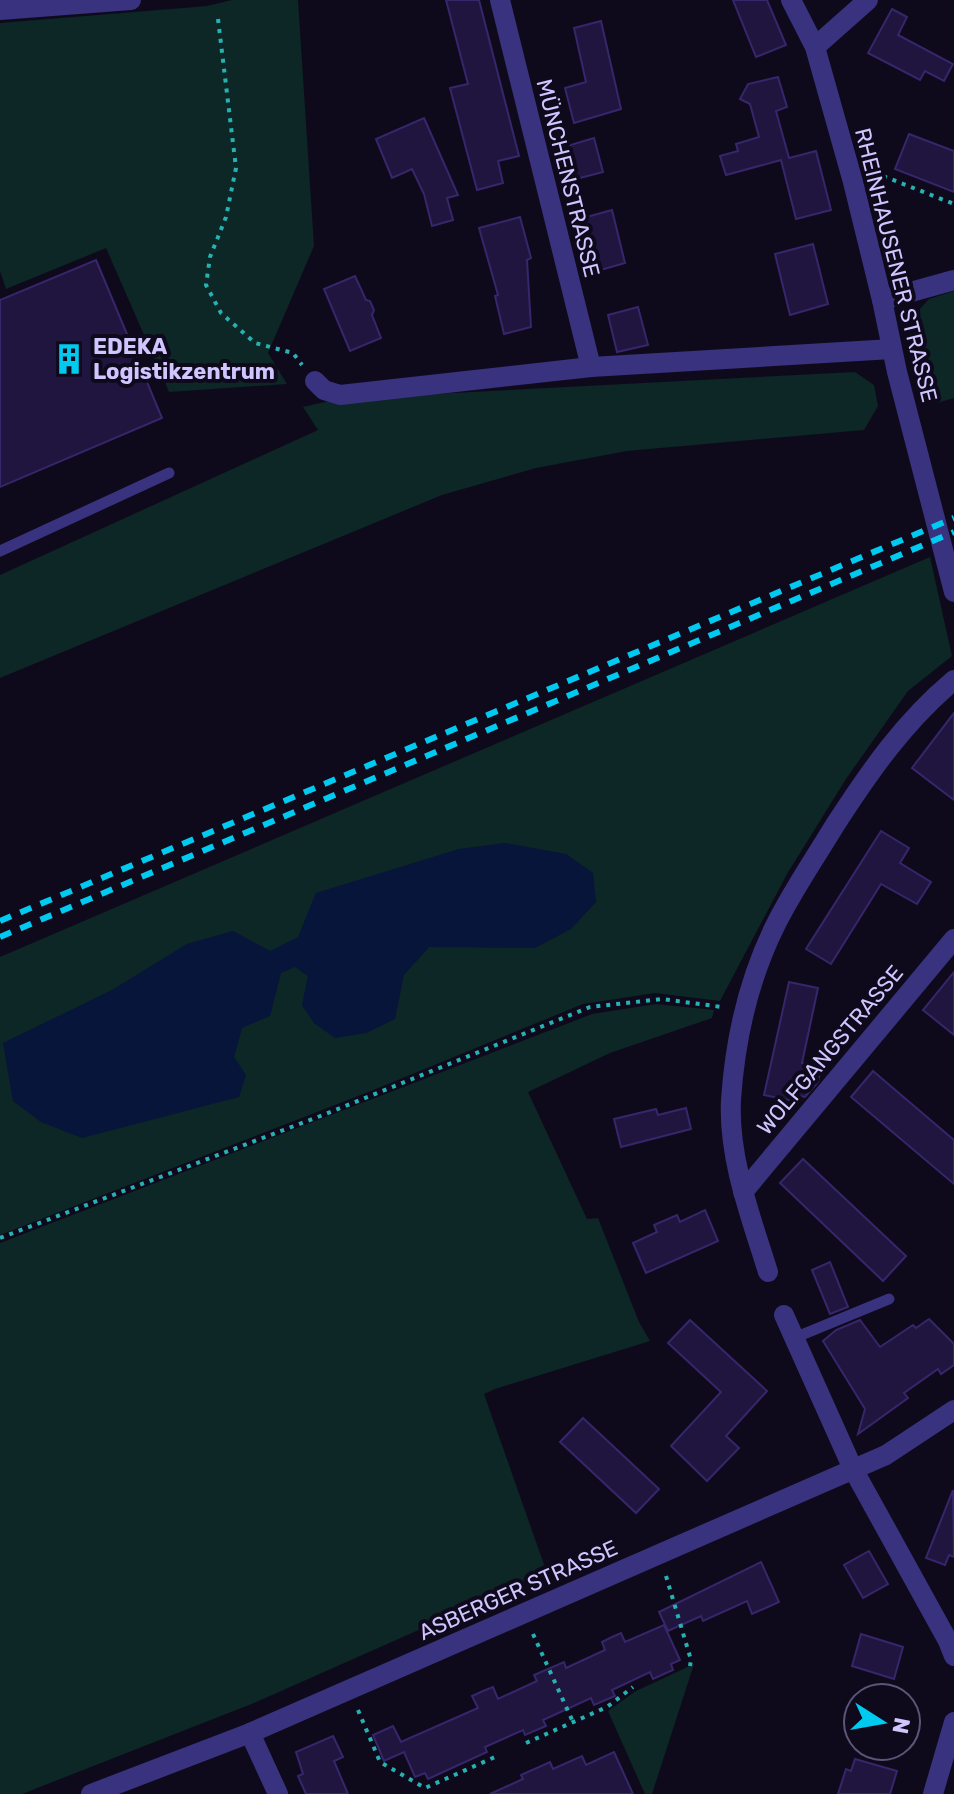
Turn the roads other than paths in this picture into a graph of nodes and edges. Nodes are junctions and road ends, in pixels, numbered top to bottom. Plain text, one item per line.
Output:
1 (131, 0) edge
2 (500, 0) edge
3 (791, 0) edge
4 (868, 0) edge
5 (0, 10) edge
6 (815, 47) junction
7 (954, 280) edge
8 (882, 300) junction
9 (892, 349) junction
10 (591, 367) junction
11 (315, 381) road end
12 (169, 473) dead end
13 (0, 551) edge
14 (954, 592) edge
15 (954, 680) edge
16 (954, 939) edge
17 (743, 1192) junction
18 (768, 1272) dead end
19 (889, 1299) dead end
20 (784, 1315) dead end
21 (794, 1338) junction
22 (954, 1410) edge
23 (853, 1469) junction
24 (952, 1645) edge
25 (954, 1722) edge
26 (250, 1733) junction
27 (91, 1794) edge
28 (278, 1794) edge
29 (933, 1794) edge

1 - 5 street
2 - 10 street, MÜNCHENSTRASSE
3 - 6 street, RHEINHAUSENER STRASSE
4 - 6 street
6 - 8 street, RHEINHAUSENER STRASSE
7 - 8 street
8 - 9 street, RHEINHAUSENER STRASSE
9 - 10 street
9 - 14 street, RHEINHAUSENER STRASSE
10 - 11 street
12 - 13 lane
15 - 17 street
16 - 17 street, WOLFGANGSTRASSE
17 - 18 street
19 - 21 lane
20 - 21 street
21 - 23 street
22 - 23 street, ASBERGER STRASSE
23 - 24 street
23 - 26 street, ASBERGER STRASSE
25 - 29 street
26 - 27 street, ASBERGER STRASSE
26 - 28 street

